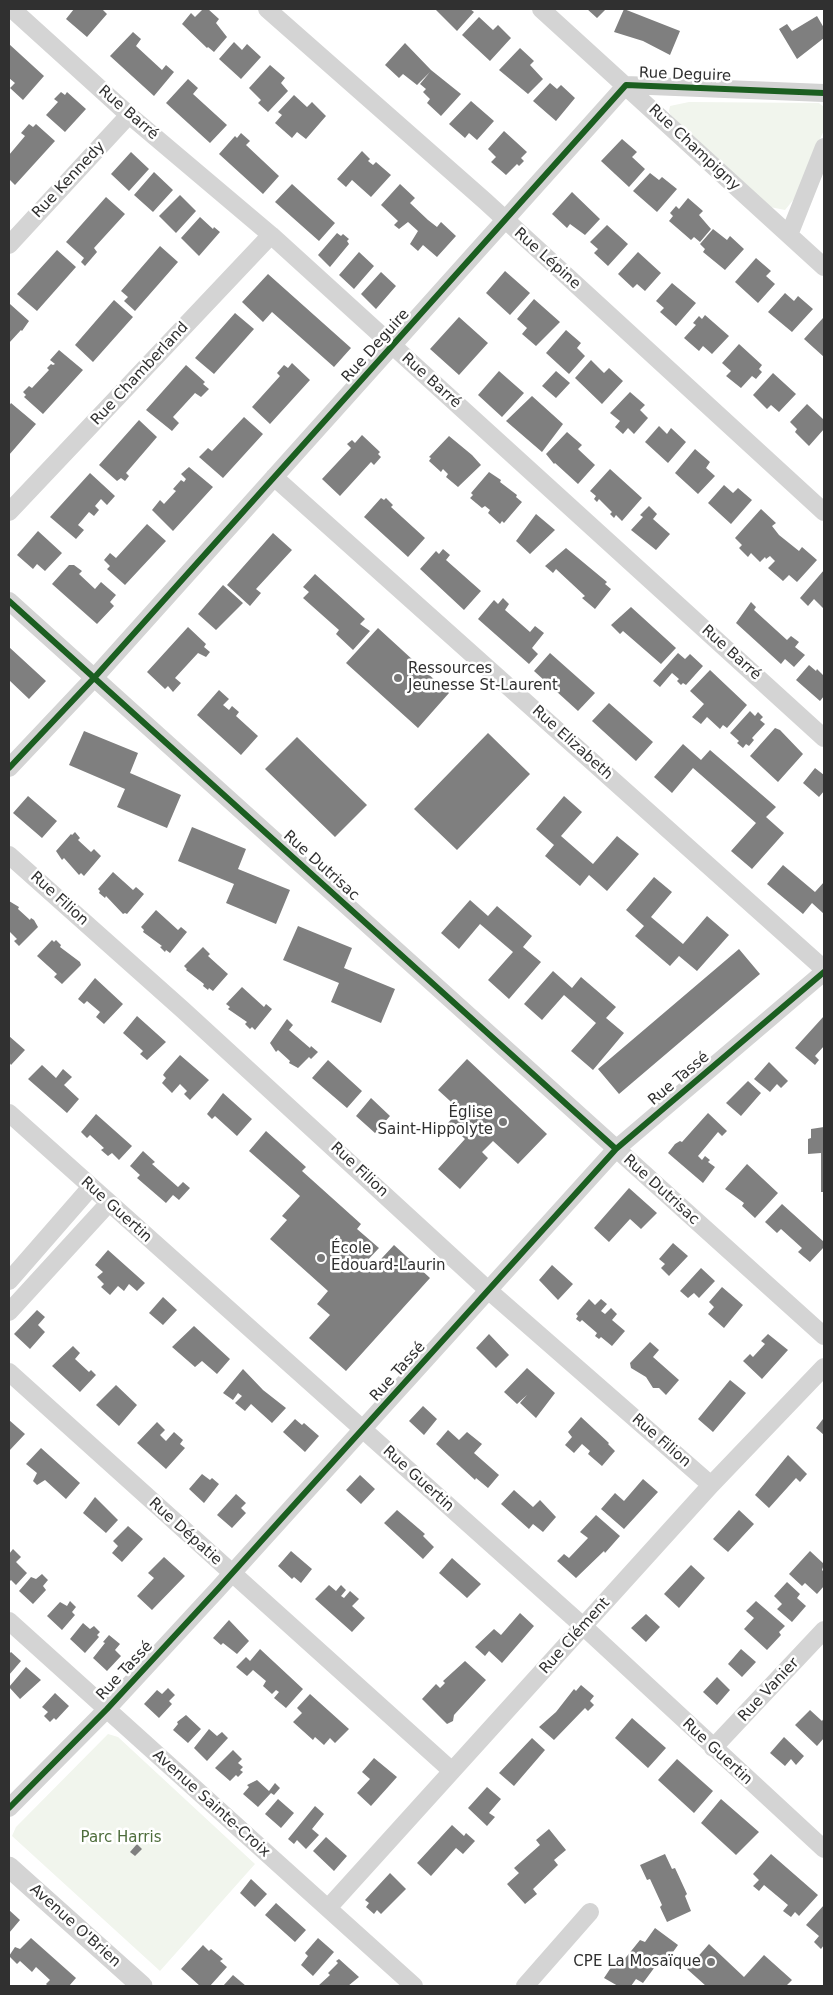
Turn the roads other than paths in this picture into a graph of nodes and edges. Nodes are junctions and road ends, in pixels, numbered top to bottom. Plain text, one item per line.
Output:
1 (267, 9) edge
2 (541, 9) edge
3 (18, 10) edge
4 (626, 85) junction
5 (824, 93) edge
6 (129, 115) junction
7 (824, 146) edge
8 (506, 221) junction
9 (271, 235) junction
10 (789, 235) junction
11 (9, 245) edge
12 (824, 267) edge
13 (392, 346) junction
14 (274, 477) junction
15 (9, 512) edge
16 (824, 512) edge
17 (9, 601) edge
18 (94, 678) junction
19 (824, 738) edge
20 (9, 768) edge
21 (9, 855) edge
22 (824, 971) edge
23 (9, 1113) edge
24 (616, 1149) junction
25 (90, 1187) junction
26 (108, 1204) junction
27 (32, 1256) junction
28 (47, 1269) junction
29 (9, 1281) edge
30 (488, 1290) junction
31 (9, 1312) edge
32 (824, 1336) edge
33 (824, 1367) edge
34 (9, 1372) edge
35 (363, 1429) junction
36 (711, 1485) junction
37 (232, 1574) junction
38 (9, 1621) edge
39 (584, 1627) junction
40 (824, 1630) edge
41 (107, 1709) junction
42 (713, 1748) junction
43 (452, 1771) junction
44 (9, 1808) edge
45 (824, 1849) edge
46 (9, 1867) edge
47 (328, 1908) junction
48 (590, 1912) dead end
49 (142, 1986) edge
50 (414, 1986) edge
51 (524, 1986) edge

1 - 8 street, Rue Lépine
2 - 4 street, Rue Champigny
3 - 6 street, Rue Barré
4 - 5 street, Rue Deguire
4 - 8 street, Rue Deguire
4 - 10 street, Rue Champigny
6 - 9 street, Rue Barré
6 - 11 street, Rue Kennedy
7 - 10 street
8 - 13 street, Rue Deguire
8 - 16 street, Rue Lépine
9 - 13 street, Rue Barré
9 - 15 street, Rue Chamberland
10 - 12 street, Rue Champigny
13 - 14 street, Rue Deguire
13 - 19 street, Rue Barré
14 - 18 street, Rue Deguire
14 - 22 street, Rue Elizabeth
17 - 18 street, Rue Dutrisac
18 - 20 street, Rue Deguire
18 - 24 street, Rue Dutrisac
21 - 30 street, Rue Filion
22 - 24 street, Rue Tassé
23 - 25 street, Rue Guertin
24 - 30 street, Rue Tassé
24 - 32 street, Rue Dutrisac
25 - 26 street, Rue Guertin
25 - 27 street
26 - 28 street
26 - 35 street, Rue Guertin
27 - 28 street
27 - 29 street
28 - 31 street
30 - 35 street, Rue Tassé
30 - 36 street, Rue Filion
33 - 36 street, Rue Clément
34 - 37 street, Rue Dépatie
35 - 37 street, Rue Tassé
35 - 39 street, Rue Guertin
36 - 39 street, Rue Clément
37 - 41 street, Rue Tassé
37 - 43 street, Rue Dépatie
38 - 41 street, Avenue Sainte-Croix
39 - 42 street, Rue Guertin
39 - 43 street, Rue Clément
40 - 42 street, Rue Vanier
41 - 44 street, Rue Tassé
41 - 47 street, Avenue Sainte-Croix
42 - 45 street, Rue Guertin
43 - 47 street, Rue Clément
46 - 49 street, Avenue O'Brien
47 - 50 street, Avenue Sainte-Croix
48 - 51 street

